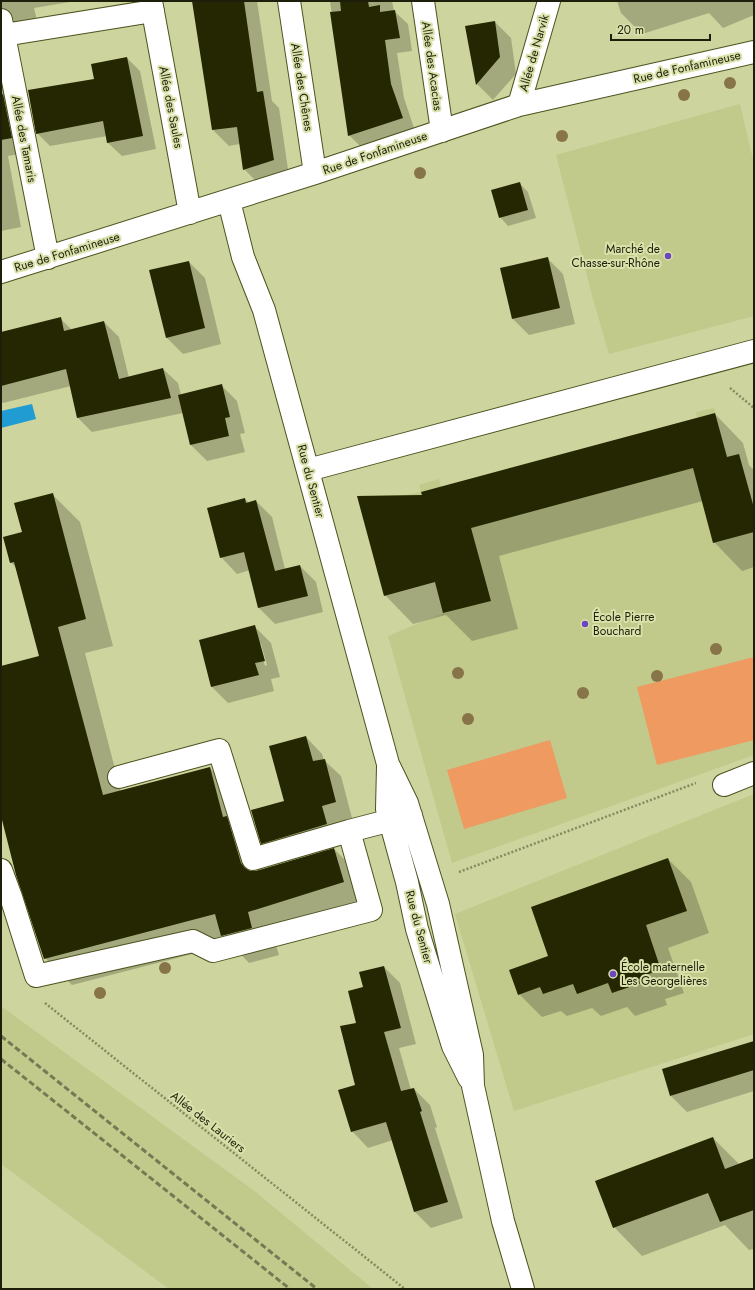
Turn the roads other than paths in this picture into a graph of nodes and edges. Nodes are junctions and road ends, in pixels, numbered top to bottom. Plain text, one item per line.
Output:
1 (289, 1) edge
2 (423, 1) edge
3 (549, 1) edge
4 (152, 6) edge
5 (2, 27) edge
6 (754, 52) edge
7 (519, 105) junction
8 (442, 131) junction
9 (315, 173) junction
10 (229, 201) junction
11 (190, 213) junction
12 (48, 258) junction
13 (1, 272) edge
14 (754, 351) edge
15 (308, 470) junction
16 (754, 773) edge
17 (119, 777) dead end
18 (724, 785) road end
19 (400, 818) junction
20 (349, 831) junction
21 (1, 870) edge
22 (523, 1289) edge

1 - 9 street, Allée des Chênes
2 - 8 street, Allée des Acacias
3 - 7 street, Allée de Narvik
4 - 5 street
4 - 11 street, Allée des Saules
5 - 12 street, Allée des Tamaris
6 - 7 street, Rue de Fonfamineuse
7 - 8 street, Rue de Fonfamineuse
8 - 9 street, Rue de Fonfamineuse
9 - 10 street, Rue de Fonfamineuse
10 - 11 street, Rue de Fonfamineuse
10 - 15 street, Rue du Sentier
11 - 12 street, Rue de Fonfamineuse
12 - 13 street, Rue de Fonfamineuse
14 - 15 street
15 - 19 street, Rue du Sentier
16 - 18 street
17 - 20 street
19 - 20 street
19 - 22 street, Rue du Sentier
20 - 21 street

